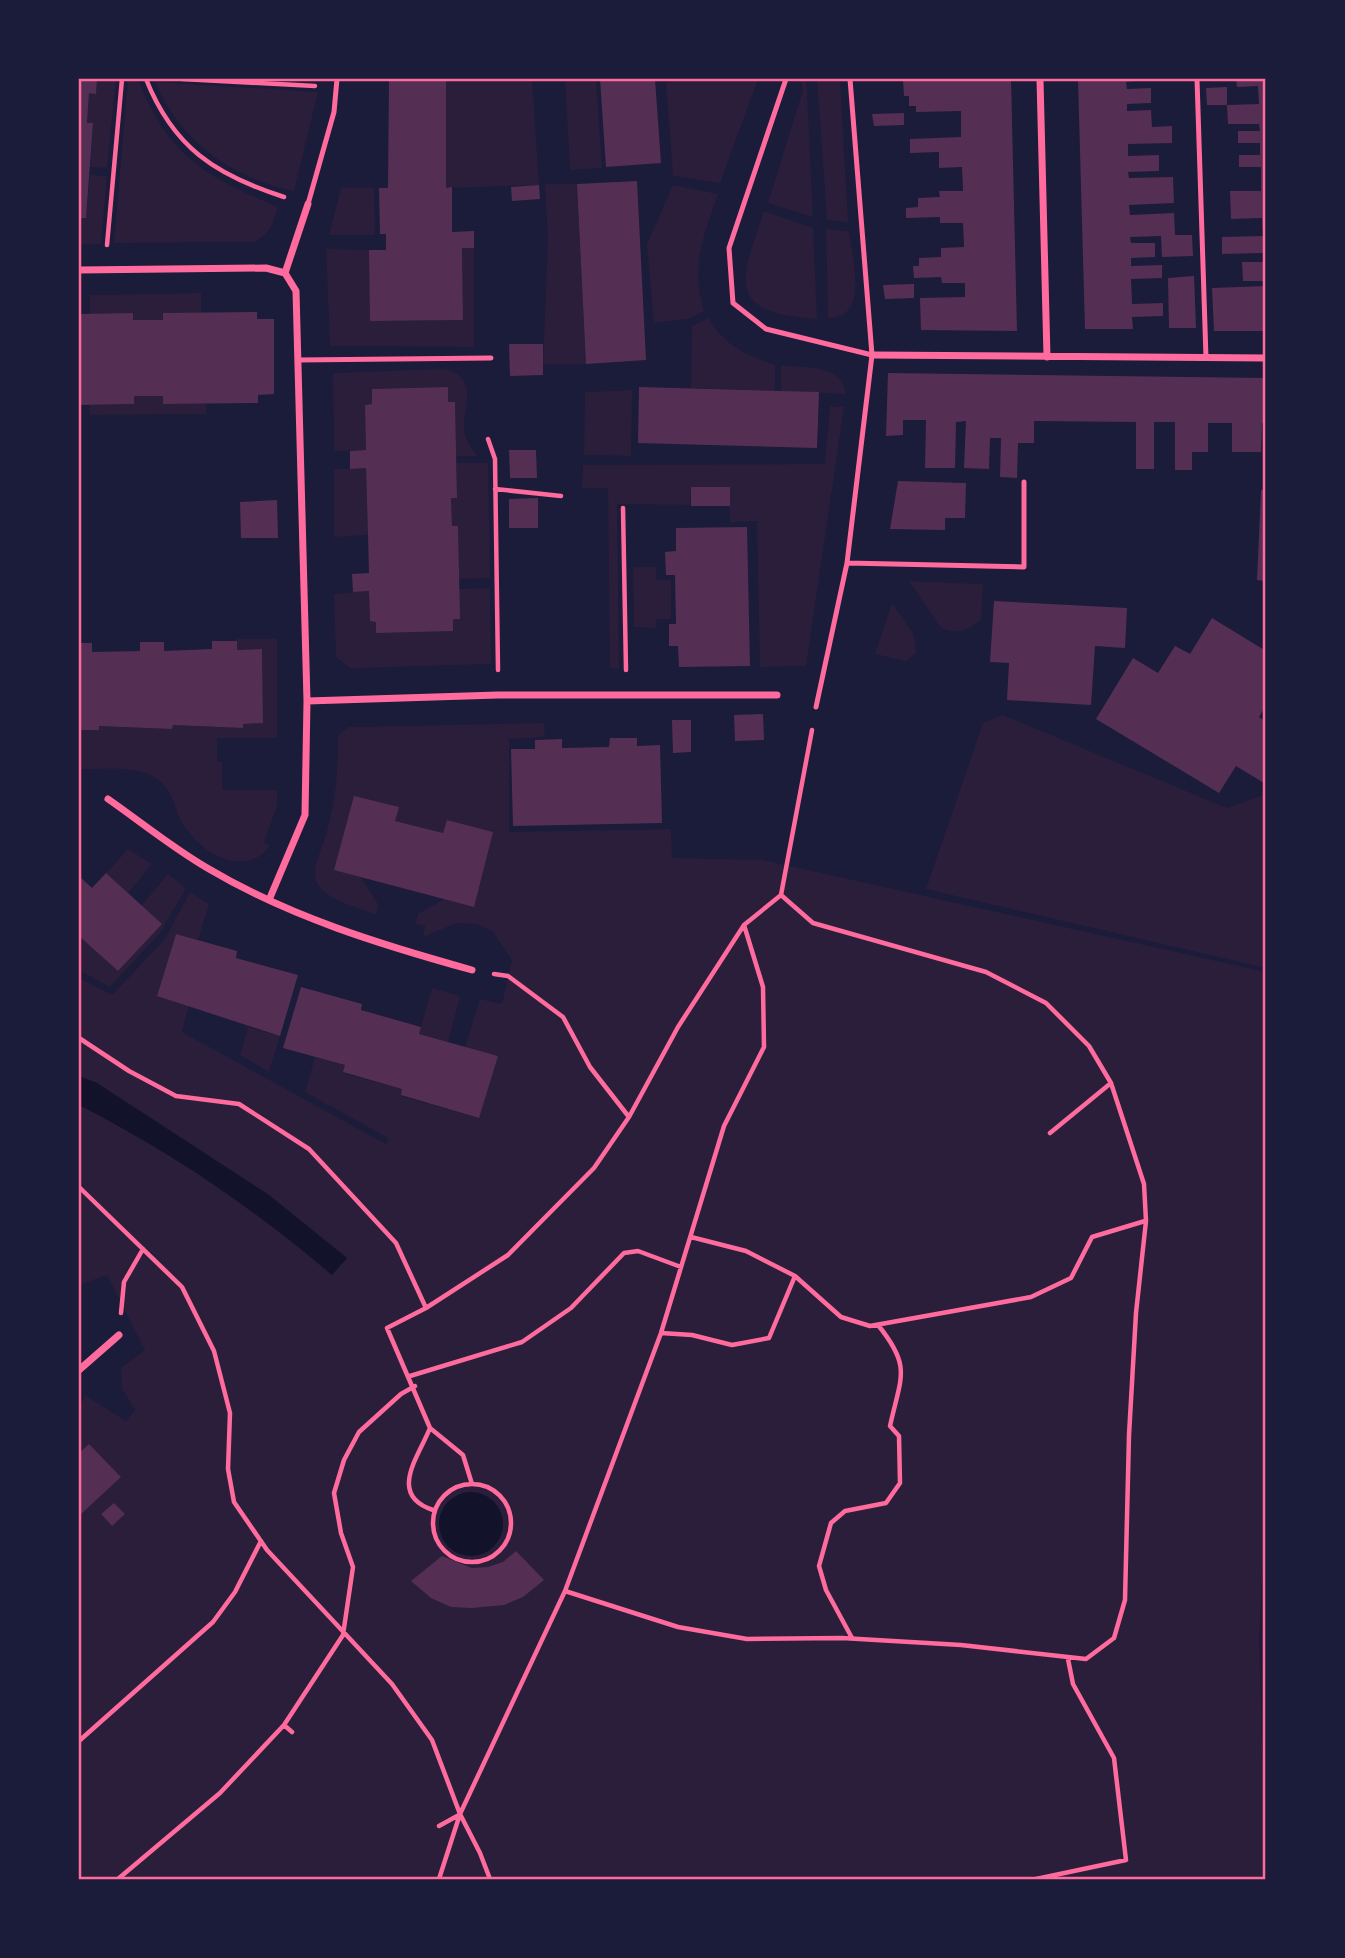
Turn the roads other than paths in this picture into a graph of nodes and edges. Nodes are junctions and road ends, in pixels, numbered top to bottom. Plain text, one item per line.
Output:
1 (338, 79) edge
2 (786, 79) edge
3 (850, 79) edge
4 (1040, 79) edge
5 (1198, 79) edge
6 (308, 204) joint
7 (79, 270) edge
8 (285, 273) junction
9 (872, 355) junction
10 (1047, 357) junction
11 (491, 358) dead end
12 (1206, 358) junction
13 (1266, 358) edge
14 (298, 360) junction
15 (1024, 482) dead end
16 (847, 563) junction
17 (777, 695) dead end
18 (307, 701) junction
19 (816, 708) road end
20 (108, 799) dead end
21 (269, 900) junction
22 (472, 971) road end
23 (119, 1335) road end
24 (79, 1370) edge

1 - 6 lane
2 - 9 lane
3 - 9 lane
4 - 10 street
5 - 12 lane
6 - 8 street
7 - 8 street
8 - 14 street
9 - 10 street
9 - 16 lane
10 - 12 street
11 - 14 lane
12 - 13 street
14 - 18 street
15 - 16 lane
16 - 19 lane
17 - 18 street
18 - 21 street
20 - 21 street
21 - 22 street
23 - 24 street

